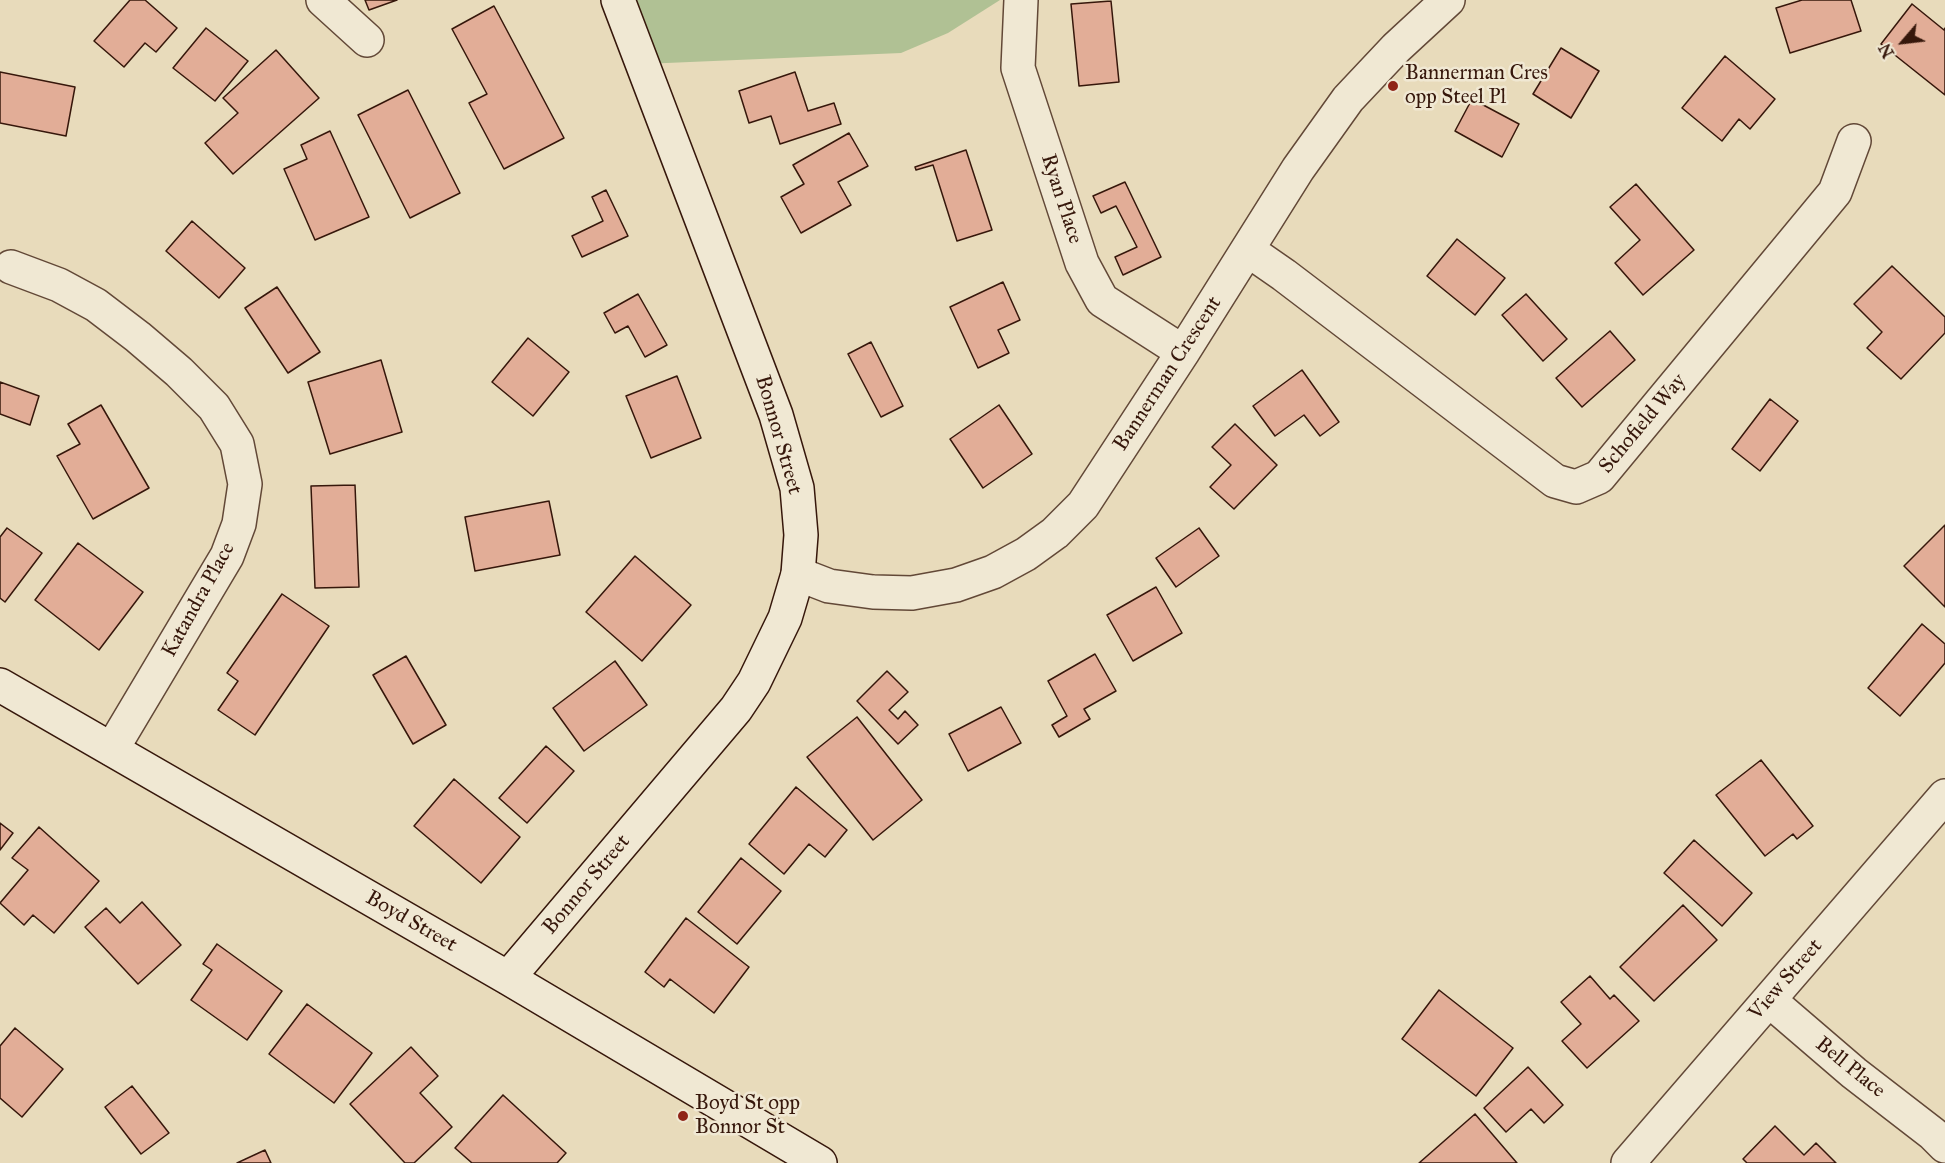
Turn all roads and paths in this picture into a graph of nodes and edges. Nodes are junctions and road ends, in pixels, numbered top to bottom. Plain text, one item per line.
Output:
1 (323, 0) edge
2 (618, 0) edge
3 (1021, 0) edge
4 (1448, 0) edge
5 (367, 40) dead end
6 (1854, 141) dead end
7 (1248, 250) junction
8 (11, 267) dead end
9 (1183, 352) junction
10 (798, 574) junction
11 (0, 685) edge
12 (112, 749) junction
13 (1945, 796) edge
14 (508, 978) junction
15 (1768, 1000) junction
16 (1941, 1134) edge
17 (820, 1163) edge
18 (1628, 1163) edge

1 - 5 street
2 - 10 street, Bonnor Street
3 - 9 street, Ryan Place
4 - 7 street, Bannerman Crescent
6 - 7 street, Schofield Way
7 - 9 street, Bannerman Crescent
8 - 12 street, Katandra Place
9 - 10 street, Bannerman Crescent
10 - 14 street, Bonnor Street
11 - 12 street, Boyd Street
12 - 14 street, Boyd Street
13 - 15 street, View Street
14 - 17 street, Boyd Street
15 - 16 street, Bell Place
15 - 18 street, View Street

